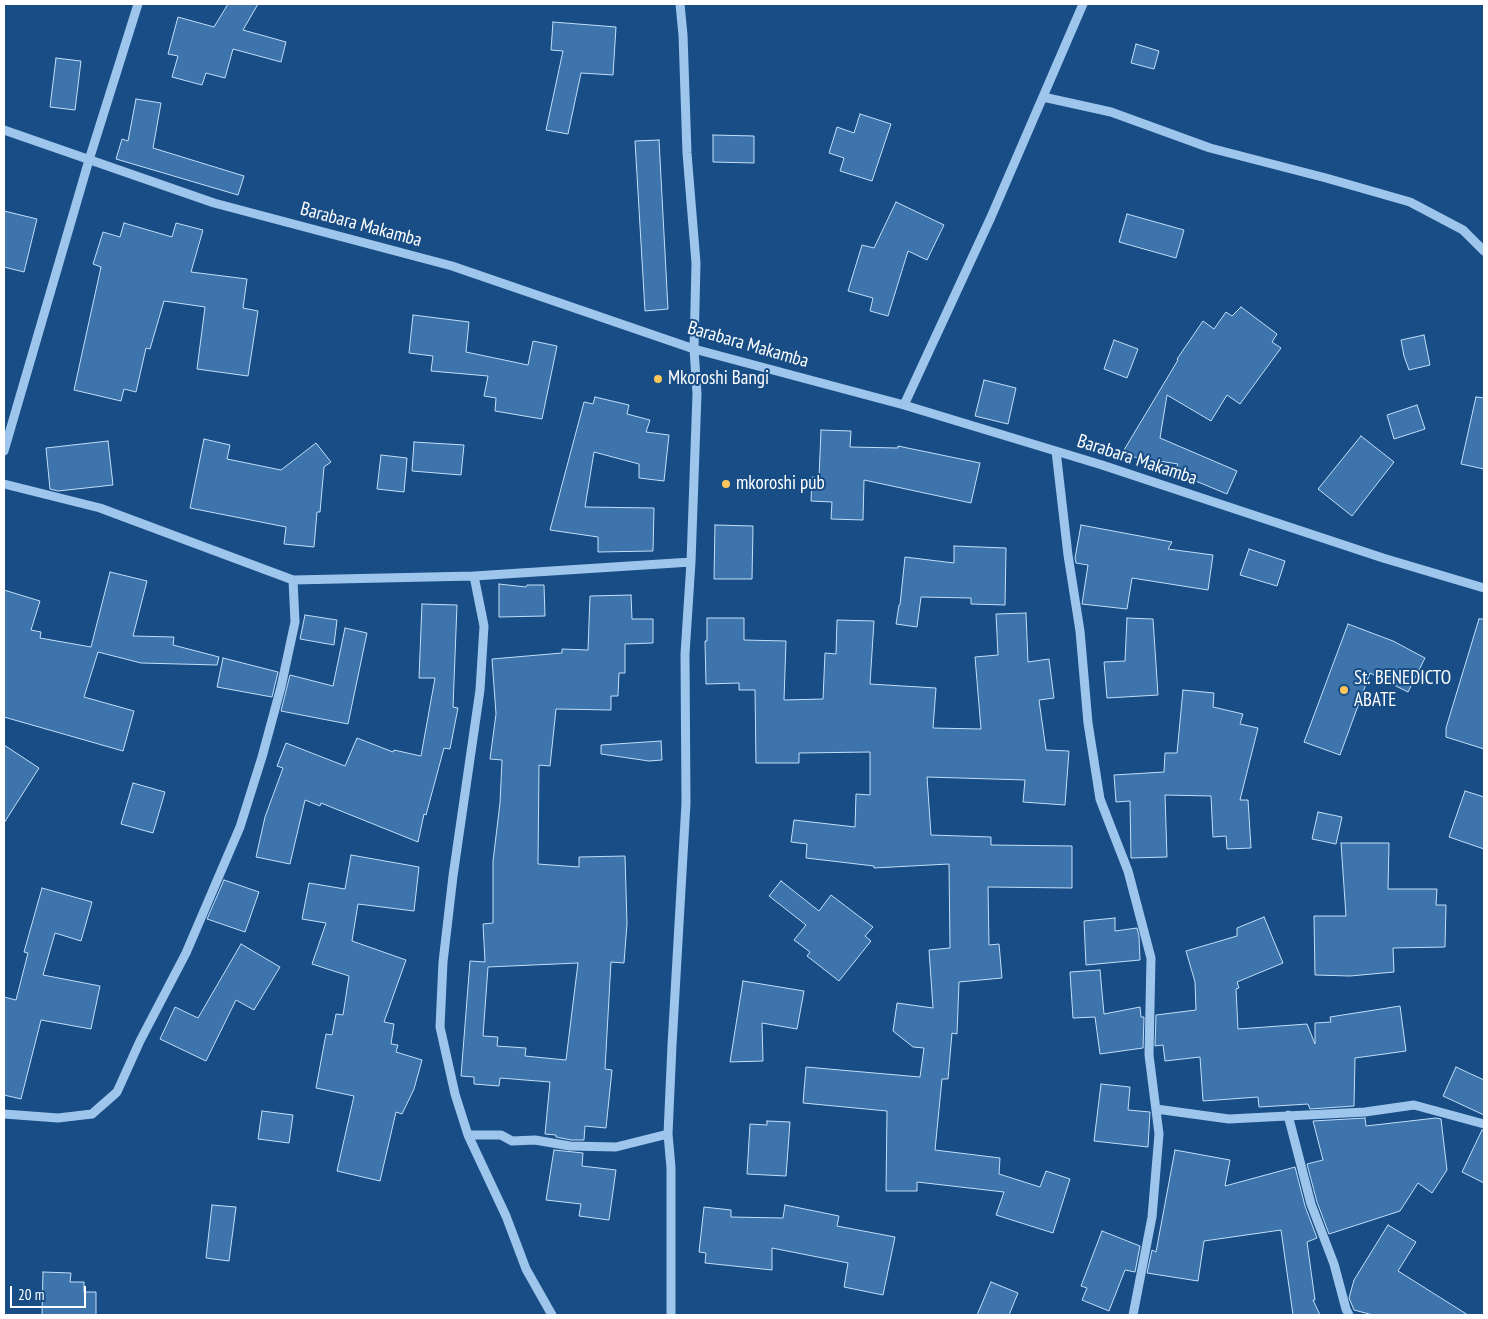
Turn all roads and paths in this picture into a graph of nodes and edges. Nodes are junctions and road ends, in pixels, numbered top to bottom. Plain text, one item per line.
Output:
1 (138, 4) edge
2 (680, 4) edge
3 (1082, 4) edge
4 (1043, 97) junction
5 (4, 130) edge
6 (89, 160) junction
7 (1484, 251) edge
8 (694, 349) junction
9 (904, 406) junction
10 (1056, 451) junction
11 (4, 452) edge
12 (4, 484) edge
13 (691, 562) junction
14 (474, 576) junction
15 (293, 580) junction
16 (1484, 588) edge
17 (1156, 1110) junction
18 (4, 1114) edge
19 (1288, 1115) junction
20 (1484, 1124) edge
21 (668, 1134) junction
22 (468, 1135) junction
23 (552, 1315) edge
24 (671, 1315) edge
25 (1133, 1315) edge
26 (1349, 1315) edge

1 - 6 street
2 - 8 street
3 - 4 street
4 - 7 street
4 - 9 street
5 - 6 street, Barabara Makamba
6 - 8 street, Barabara Makamba
6 - 11 street
8 - 9 street, Barabara Makamba
8 - 13 street
9 - 10 street, Barabara Makamba
10 - 16 street, Barabara Makamba
10 - 17 street
12 - 15 street
13 - 14 street
13 - 21 street
14 - 15 street
14 - 22 street
15 - 18 street
17 - 19 street
17 - 25 street
19 - 20 street
19 - 26 street
21 - 22 street
21 - 24 street
22 - 23 street

